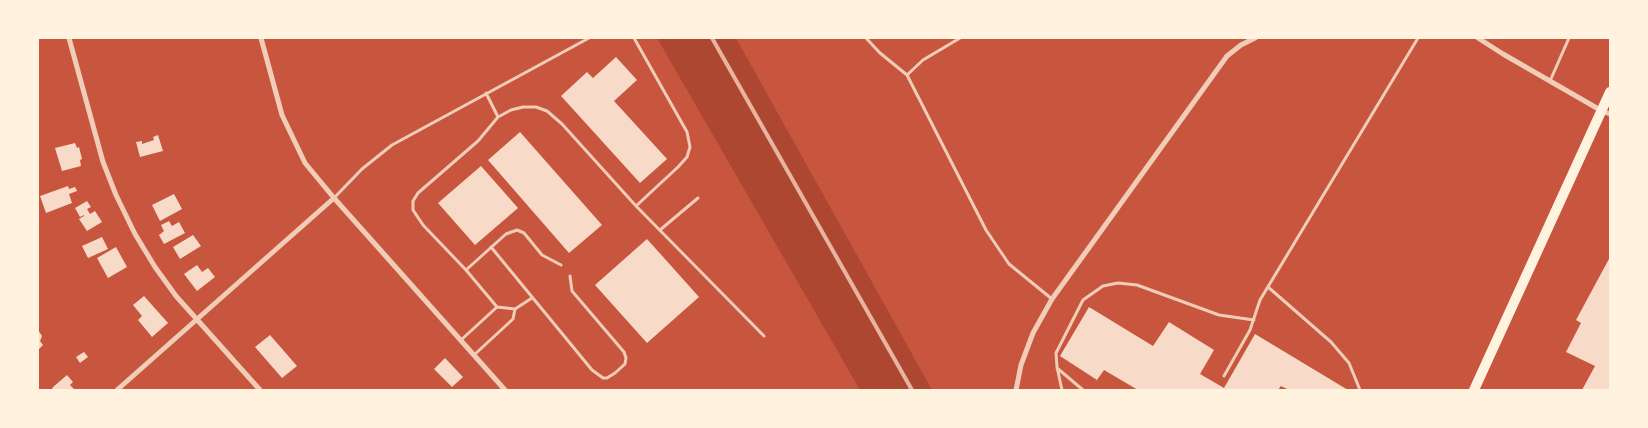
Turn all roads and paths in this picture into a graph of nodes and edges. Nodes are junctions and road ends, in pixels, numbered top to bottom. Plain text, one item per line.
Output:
1 (69, 38) edge
2 (261, 38) edge
3 (589, 38) edge
4 (634, 38) edge
5 (866, 38) edge
6 (960, 38) edge
7 (1255, 38) edge
8 (1418, 38) edge
9 (1478, 38) edge
10 (1569, 38) edge
11 (907, 75) junction
12 (1550, 81) junction
13 (1610, 92) edge
14 (486, 93) junction
15 (1606, 112) edge
16 (498, 117) junction
17 (334, 198) junction
18 (698, 198) dead end
19 (636, 206) junction
20 (660, 230) junction
21 (491, 247) junction
22 (561, 265) dead end
23 (466, 270) junction
24 (570, 276) dead end
25 (1268, 287) junction
26 (532, 298) junction
27 (1052, 298) junction
28 (497, 307) junction
29 (515, 309) junction
30 (197, 319) junction
31 (1254, 320) junction
32 (764, 336) dead end
33 (460, 340) junction
34 (474, 355) junction
35 (1057, 367) junction
36 (1224, 376) dead end
37 (117, 390) edge
38 (260, 390) edge
39 (505, 390) edge
40 (1016, 390) edge
41 (1062, 390) edge
42 (1083, 390) edge
43 (1360, 390) edge
44 (1474, 390) edge

1 - 30 street
2 - 17 street
3 - 14 lane
4 - 19 lane
5 - 11 lane
6 - 11 lane
7 - 27 street
8 - 25 lane
9 - 12 street
10 - 12 lane
11 - 27 lane
12 - 15 street
13 - 15 main road
14 - 16 lane
14 - 17 lane
15 - 44 main road
16 - 19 lane
16 - 23 lane
17 - 30 street
17 - 33 street
18 - 20 lane
19 - 20 lane
20 - 32 lane
21 - 22 lane
21 - 23 lane
21 - 26 lane
23 - 28 lane
24 - 26 lane
25 - 31 lane
25 - 43 lane
26 - 29 lane
27 - 40 street
28 - 29 lane
28 - 33 lane
29 - 34 lane
30 - 37 street
30 - 38 street
31 - 35 lane
31 - 36 lane
33 - 34 street
34 - 39 street
35 - 41 lane
35 - 42 lane

